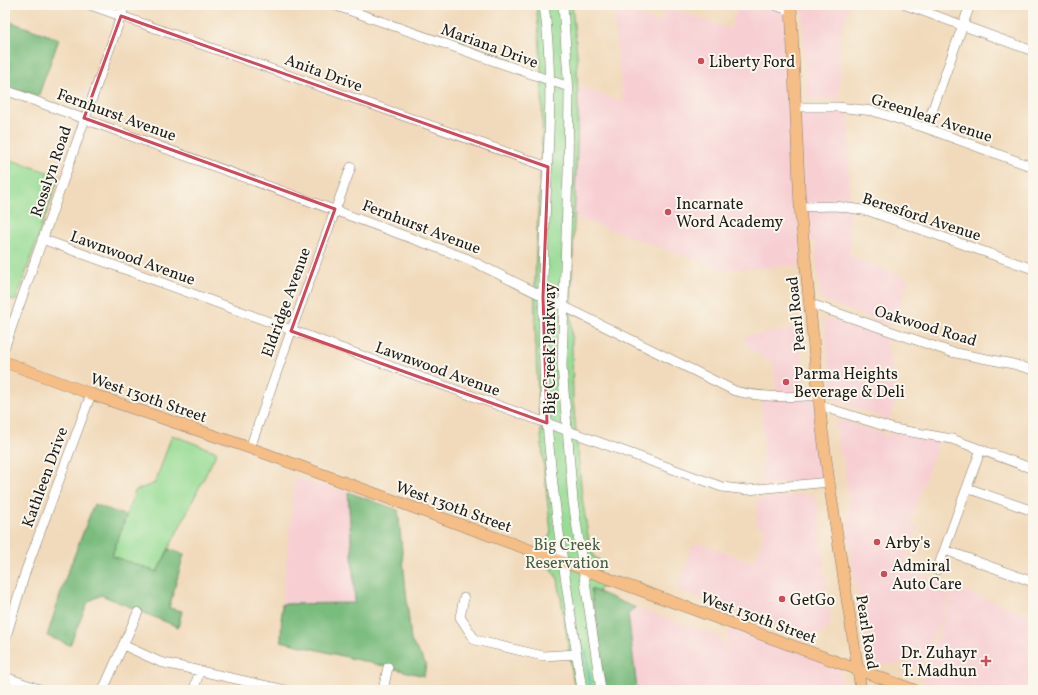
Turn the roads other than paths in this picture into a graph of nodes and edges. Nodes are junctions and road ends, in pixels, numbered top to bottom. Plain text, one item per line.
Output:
1 (90, 5) edge
2 (125, 5) edge
3 (334, 5) edge
4 (544, 5) edge
5 (563, 5) edge
6 (775, 5) edge
7 (906, 5) edge
8 (970, 5) edge
9 (791, 8) edge
10 (121, 16) junction
11 (963, 25) junction
12 (1033, 51) edge
13 (550, 82) junction
14 (568, 87) junction
15 (5, 90) edge
16 (796, 107) junction
17 (84, 118) junction
18 (926, 128) junction
19 (351, 167) dead end
20 (548, 167) junction
21 (1033, 167) edge
22 (800, 207) junction
23 (335, 209) junction
24 (42, 239) junction
25 (1033, 269) edge
26 (543, 297) junction
27 (811, 304) junction
28 (563, 306) junction
29 (291, 331) junction
30 (5, 346) edge
31 (5, 362) edge
32 (1033, 370) edge
33 (91, 394) junction
34 (820, 400) junction
35 (547, 423) junction
36 (565, 429) junction
37 (250, 448) junction
38 (981, 449) junction
39 (1033, 468) edge
40 (829, 482) junction
41 (967, 488) junction
42 (1033, 511) edge
43 (945, 550) junction
44 (563, 564) junction
45 (938, 570) dead end
46 (584, 571) junction
47 (1033, 582) edge
48 (464, 598) dead end
49 (138, 612) dead end
50 (5, 640) edge
51 (123, 645) junction
52 (577, 654) junction
53 (388, 667) dead end
54 (858, 670) junction
55 (199, 672) junction
56 (5, 676) edge
57 (42, 690) edge
58 (103, 690) edge
59 (194, 690) edge
60 (285, 690) edge
61 (382, 690) edge
62 (582, 690) edge
63 (601, 690) edge
64 (861, 690) edge
65 (914, 690) edge

1 - 10 street, Anita Drive
2 - 10 street, Rosslyn Road
3 - 13 street, Mariana Drive
4 - 13 street, Big Creek Parkway
5 - 14 street, Big Creek Parkway
6 - 9 street
7 - 11 street
8 - 11 street
9 - 16 main road, Pearl Road
10 - 17 street, Rosslyn Road
10 - 20 street, Anita Drive
11 - 12 street
11 - 18 street
13 - 14 street, Mariana Drive
13 - 20 street, Big Creek Parkway
14 - 28 street, Big Creek Parkway
15 - 17 street, Fernhurst Avenue
16 - 18 street, Greenleaf Avenue
16 - 22 main road, Pearl Road
17 - 23 street, Fernhurst Avenue
17 - 24 street, Rosslyn Road
18 - 21 street, Greenleaf Avenue
19 - 23 street, Eldridge Avenue
20 - 26 street, Big Creek Parkway
22 - 25 street, Beresford Avenue
22 - 27 main road, Pearl Road
23 - 26 street, Fernhurst Avenue
23 - 29 street, Eldridge Avenue
24 - 29 street, Lawnwood Avenue
24 - 30 street, Rosslyn Road
26 - 28 street, Fernhurst Avenue
26 - 35 street, Big Creek Parkway
27 - 32 street, Oakwood Road
27 - 34 main road, Pearl Road
28 - 34 street, Fernhurst Avenue
28 - 36 street, Big Creek Parkway
29 - 35 street, Lawnwood Avenue
29 - 37 street, Eldridge Avenue
31 - 33 main road, West 130th Street
33 - 37 main road, West 130th Street
33 - 50 street, Kathleen Drive
34 - 38 street
34 - 40 main road, Pearl Road
35 - 36 street, Lawnwood Avenue
35 - 44 street, Big Creek Parkway
36 - 40 street, Lawnwood Avenue
36 - 46 street, Big Creek Parkway
37 - 44 main road, West 130th Street
38 - 39 street
38 - 41 street
40 - 54 main road, Pearl Road
41 - 42 street
41 - 43 street
43 - 45 street
43 - 47 street
44 - 46 main road, West 130th Street
44 - 52 street, Big Creek Parkway
46 - 54 main road, West 130th Street
46 - 63 street, Big Creek Parkway
48 - 52 street
49 - 51 street
51 - 55 street
51 - 58 street
52 - 62 street, Big Creek Parkway
53 - 61 street
54 - 64 main road, Pearl Road
54 - 65 main road, West 130th Street
55 - 59 street
55 - 60 street
56 - 57 street

